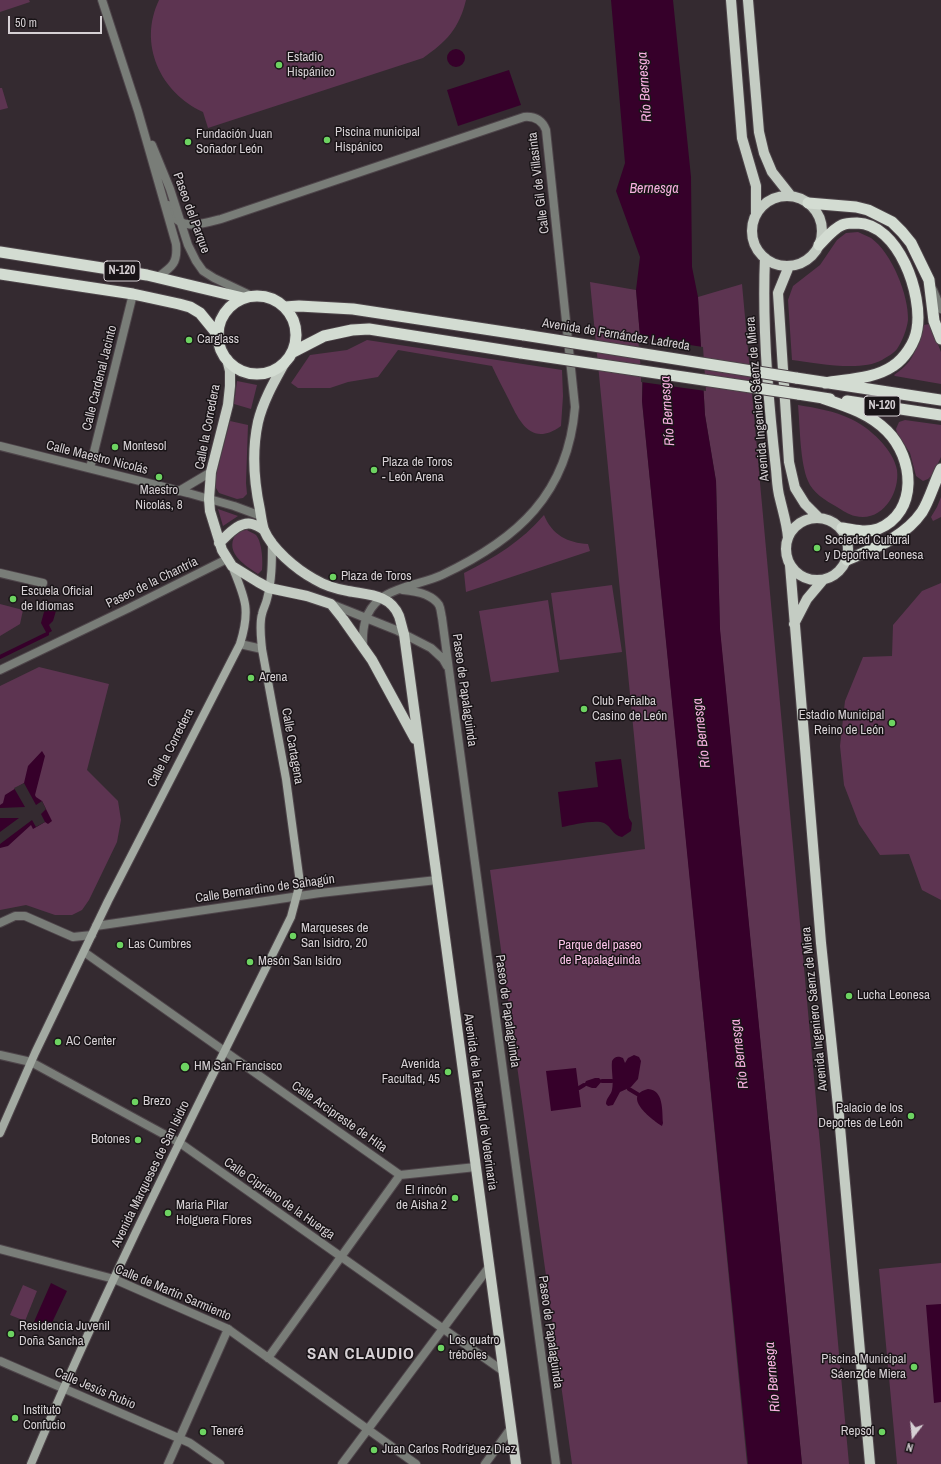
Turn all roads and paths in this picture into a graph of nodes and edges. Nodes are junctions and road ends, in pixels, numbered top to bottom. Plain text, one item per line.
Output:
1 (102, 0) edge
2 (731, 0) edge
3 (748, 0) edge
4 (138, 112) junction
5 (150, 154) junction
6 (791, 196) junction
7 (808, 203) junction
8 (756, 214) junction
9 (182, 224) junction
10 (819, 245) junction
11 (0, 252) edge
12 (765, 258) junction
13 (789, 266) junction
14 (0, 274) edge
15 (158, 278) junction
16 (929, 280) junction
17 (133, 294) junction
18 (247, 297) junction
19 (285, 306) junction
20 (941, 309) edge
21 (218, 335) junction
22 (941, 340) edge
23 (293, 352) junction
24 (227, 359) junction
25 (284, 364) junction
26 (825, 382) junction
27 (822, 398) junction
28 (941, 400) edge
29 (941, 415) edge
30 (0, 446) edge
31 (90, 468) junction
32 (941, 469) edge
33 (211, 472) junction
34 (179, 491) junction
35 (209, 499) junction
36 (261, 516) junction
37 (819, 518) junction
38 (842, 528) junction
39 (264, 530) junction
40 (788, 538) junction
41 (272, 542) junction
42 (220, 543) junction
43 (847, 560) junction
44 (230, 562) junction
45 (790, 565) junction
46 (0, 573) edge
47 (823, 580) junction
48 (43, 583) dead end
49 (269, 588) junction
50 (399, 590) junction
51 (382, 598) junction
52 (331, 604) junction
53 (366, 618) junction
54 (794, 624) junction
55 (404, 634) junction
56 (240, 644) junction
57 (363, 648) junction
58 (262, 649) junction
59 (0, 670) edge
60 (449, 670) junction
61 (418, 744) junction
62 (436, 880) junction
63 (296, 897) junction
64 (0, 923) edge
65 (96, 926) junction
66 (92, 935) junction
67 (84, 952) junction
68 (225, 1052) junction
69 (0, 1055) edge
70 (31, 1062) junction
71 (0, 1133) edge
72 (180, 1143) junction
73 (476, 1167) junction
74 (400, 1175) junction
75 (0, 1250) edge
76 (341, 1257) junction
77 (489, 1267) junction
78 (114, 1279) junction
79 (228, 1329) junction
80 (443, 1329) junction
81 (268, 1358) junction
82 (0, 1361) edge
83 (503, 1371) junction
84 (63, 1388) junction
85 (511, 1428) junction
86 (368, 1429) junction
87 (180, 1438) junction
88 (31, 1464) edge
89 (168, 1464) edge
90 (220, 1464) edge
91 (342, 1464) edge
92 (416, 1464) edge
93 (485, 1464) edge
94 (516, 1464) edge
95 (556, 1464) edge
96 (870, 1464) edge

1 - 4 street, Paseo del Parque
2 - 8 main road
3 - 6 main road
4 - 5 street, Paseo del Parque
4 - 9 street, Paseo del Parque
5 - 9 street
5 - 15 street, Paseo del Parque
6 - 7 main road
6 - 8 main road
7 - 10 main road
7 - 16 highway
8 - 12 main road
9 - 18 street, Paseo del Parque
9 - 50 street, Calle Gil de Villasinta
10 - 13 main road
10 - 26 highway
11 - 15 highway, N-120
12 - 13 main road
12 - 40 main road, Avenida Ingeniero Sáenz de Miera
13 - 37 main road, Avenida Ingeniero Sáenz de Miera
14 - 17 highway, N-120
15 - 18 highway, N-120
16 - 20 street
16 - 22 highway
17 - 21 highway, N-120
17 - 31 street, Calle Cardenal Jacinto
18 - 19 highway, N-120
18 - 21 highway
19 - 23 highway, N-120
19 - 26 highway, Avenida de Fernández Ladreda / N-120, bridge
21 - 24 highway, N-120
23 - 25 highway, N-120
23 - 27 highway, N-120, bridge
24 - 25 highway, N-120
24 - 33 main road, Calle la Corredera
25 - 36 main road, Avenida de la Facultad de Veterinaria
26 - 28 highway, Avenida de Fernández Ladreda / N-120
27 - 29 highway, N-120
27 - 38 highway
30 - 31 street, Calle Maestro Nicolás
31 - 34 street, Calle Maestro Nicolás
32 - 43 highway
33 - 34 street
33 - 35 main road, Calle la Corredera
34 - 35 street, Calle Maestro Nicolás
35 - 36 street, Calle Maestro Nicolás
35 - 42 main road, Calle la Corredera
36 - 39 main road, Avenida de la Facultad de Veterinaria
37 - 38 main road
37 - 40 main road
38 - 43 main road
39 - 41 main road, Avenida de la Facultad de Veterinaria
39 - 42 main road
40 - 45 main road
41 - 49 main road, Calle Cartagena
41 - 51 main road, Avenida de la Facultad de Veterinaria
42 - 44 main road, Calle la Corredera
43 - 47 main road
44 - 49 main road
44 - 56 main road, Calle la Corredera
44 - 59 street, Paseo de la Chantría
45 - 47 main road
45 - 54 main road, Avenida Ingeniero Sáenz de Miera
46 - 48 street
47 - 54 main road
49 - 52 main road
49 - 58 main road, Calle Cartagena
50 - 51 street, Calle Gil de Villasinta
50 - 60 street, Paseo de Papalaguinda
51 - 53 street
51 - 55 main road, Avenida de la Facultad de Veterinaria
52 - 53 street
52 - 57 main road, Avenida de la Facultad de Veterinaria
53 - 55 street
53 - 57 street
54 - 96 main road, Avenida Ingeniero Sáenz de Miera
55 - 60 street
55 - 61 main road, Avenida de la Facultad de Veterinaria
56 - 58 street
56 - 65 main road, Calle la Corredera
57 - 61 main road, Avenida de la Facultad de Veterinaria
58 - 63 main road, Calle Cartagena
60 - 95 street, Paseo de Papalaguinda
61 - 62 main road, Avenida de la Facultad de Veterinaria
62 - 63 street, Calle Bernardino de Sahagún
62 - 73 main road, Avenida de la Facultad de Veterinaria
63 - 65 street, Calle Bernardino de Sahagún
63 - 68 main road, Avenida Marqueses de San Isidro
64 - 66 street
65 - 66 main road, Calle la Corredera
66 - 67 main road, Calle la Corredera
67 - 68 street, Calle Arcipreste de Hita
67 - 70 main road, Calle la Corredera
68 - 72 main road, Avenida Marqueses de San Isidro
68 - 74 street, Calle Arcipreste de Hita
69 - 70 street, Calle Cipriano de la Huerga
70 - 71 main road, Calle la Corredera
70 - 72 street, Calle Cipriano de la Huerga
72 - 76 street, Calle Cipriano de la Huerga
72 - 78 main road, Avenida Marqueses de San Isidro
73 - 74 street
73 - 77 main road, Avenida de la Facultad de Veterinaria
74 - 76 street
75 - 78 street, Calle de Martín Sarmiento
76 - 80 street, Calle Cipriano de la Huerga
76 - 81 street
77 - 80 street
77 - 83 main road, Avenida de la Facultad de Veterinaria
78 - 79 street, Calle de Martín Sarmiento
78 - 84 main road, Avenida Marqueses de San Isidro
79 - 81 street, Calle de Martín Sarmiento
79 - 87 street
80 - 83 street, Calle Cipriano de la Huerga
80 - 86 street
81 - 86 street, Calle de Martín Sarmiento
82 - 84 street, Calle Jesús Rubio
83 - 85 main road, Avenida de la Facultad de Veterinaria
84 - 87 street, Calle Jesús Rubio
84 - 88 main road, Avenida Marqueses de San Isidro
85 - 93 street
85 - 94 main road, Avenida de la Facultad de Veterinaria
86 - 91 street
86 - 92 street, Calle de Martín Sarmiento
87 - 89 street
87 - 90 street, Calle Jesús Rubio

